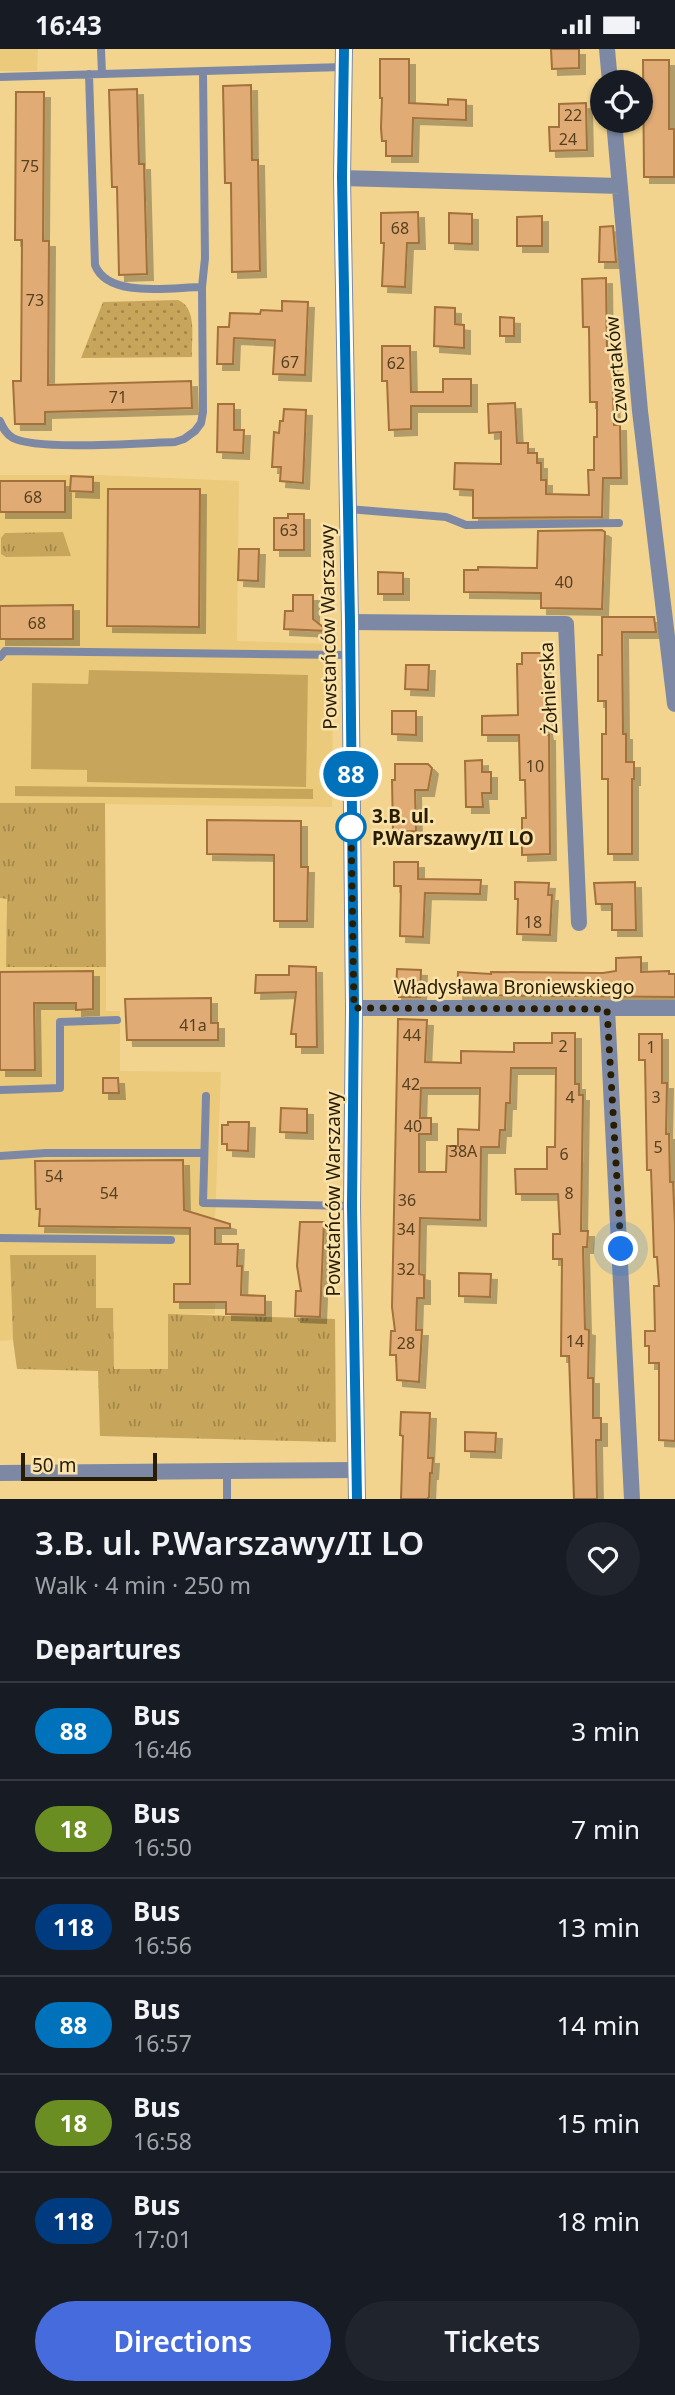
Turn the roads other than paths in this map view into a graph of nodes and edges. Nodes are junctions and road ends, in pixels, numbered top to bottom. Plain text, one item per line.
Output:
1 (101, 49) edge
2 (344, 49) edge
3 (607, 49) edge
4 (344, 67) junction
5 (609, 70) edge
6 (203, 72) junction
7 (89, 74) junction
8 (102, 74) junction
9 (0, 77) edge
10 (615, 133) edge
11 (342, 178) junction
12 (620, 186) junction
13 (202, 287) junction
14 (0, 421) edge
15 (348, 509) junction
16 (619, 523) dead end
17 (350, 622) junction
18 (350, 655) junction
19 (0, 657) edge
20 (675, 703) edge
21 (579, 923) dead end
22 (354, 1008) junction
23 (675, 1008) edge
24 (607, 1009) junction
25 (117, 1020) dead end
26 (0, 1090) edge
27 (206, 1096) dead end
28 (204, 1153) junction
29 (0, 1156) edge
30 (352, 1206) junction
31 (0, 1238) edge
32 (171, 1240) dead end
33 (357, 1470) junction
34 (227, 1471) junction
35 (0, 1473) edge
36 (227, 1499) edge
37 (357, 1499) edge
38 (632, 1499) edge

1 - 8 lane
2 - 4 street, Powstańców Warszawy
3 - 5 street
4 - 6 lane
4 - 11 street, Powstańców Warszawy
6 - 8 lane
6 - 13 lane
7 - 8 lane
7 - 9 lane
7 - 13 lane
10 - 12 street, Czwartaków
11 - 12 street
11 - 15 street, Powstańców Warszawy
12 - 20 street, Czwartaków
13 - 14 lane
15 - 16 lane
15 - 17 street, Powstańców Warszawy
17 - 18 street, Powstańców Warszawy
17 - 21 street, Żołnierska
18 - 19 lane
18 - 22 street, Powstańców Warszawy
22 - 24 street, Władysława Broniewskiego
22 - 30 street, Powstańców Warszawy
23 - 24 street, Władysława Broniewskiego
24 - 38 street
25 - 26 lane
27 - 28 lane
28 - 29 lane
28 - 30 lane
30 - 33 street, Powstańców Warszawy
31 - 32 lane
33 - 34 street
33 - 37 street, Powstańców Warszawy
34 - 35 street
34 - 36 lane

